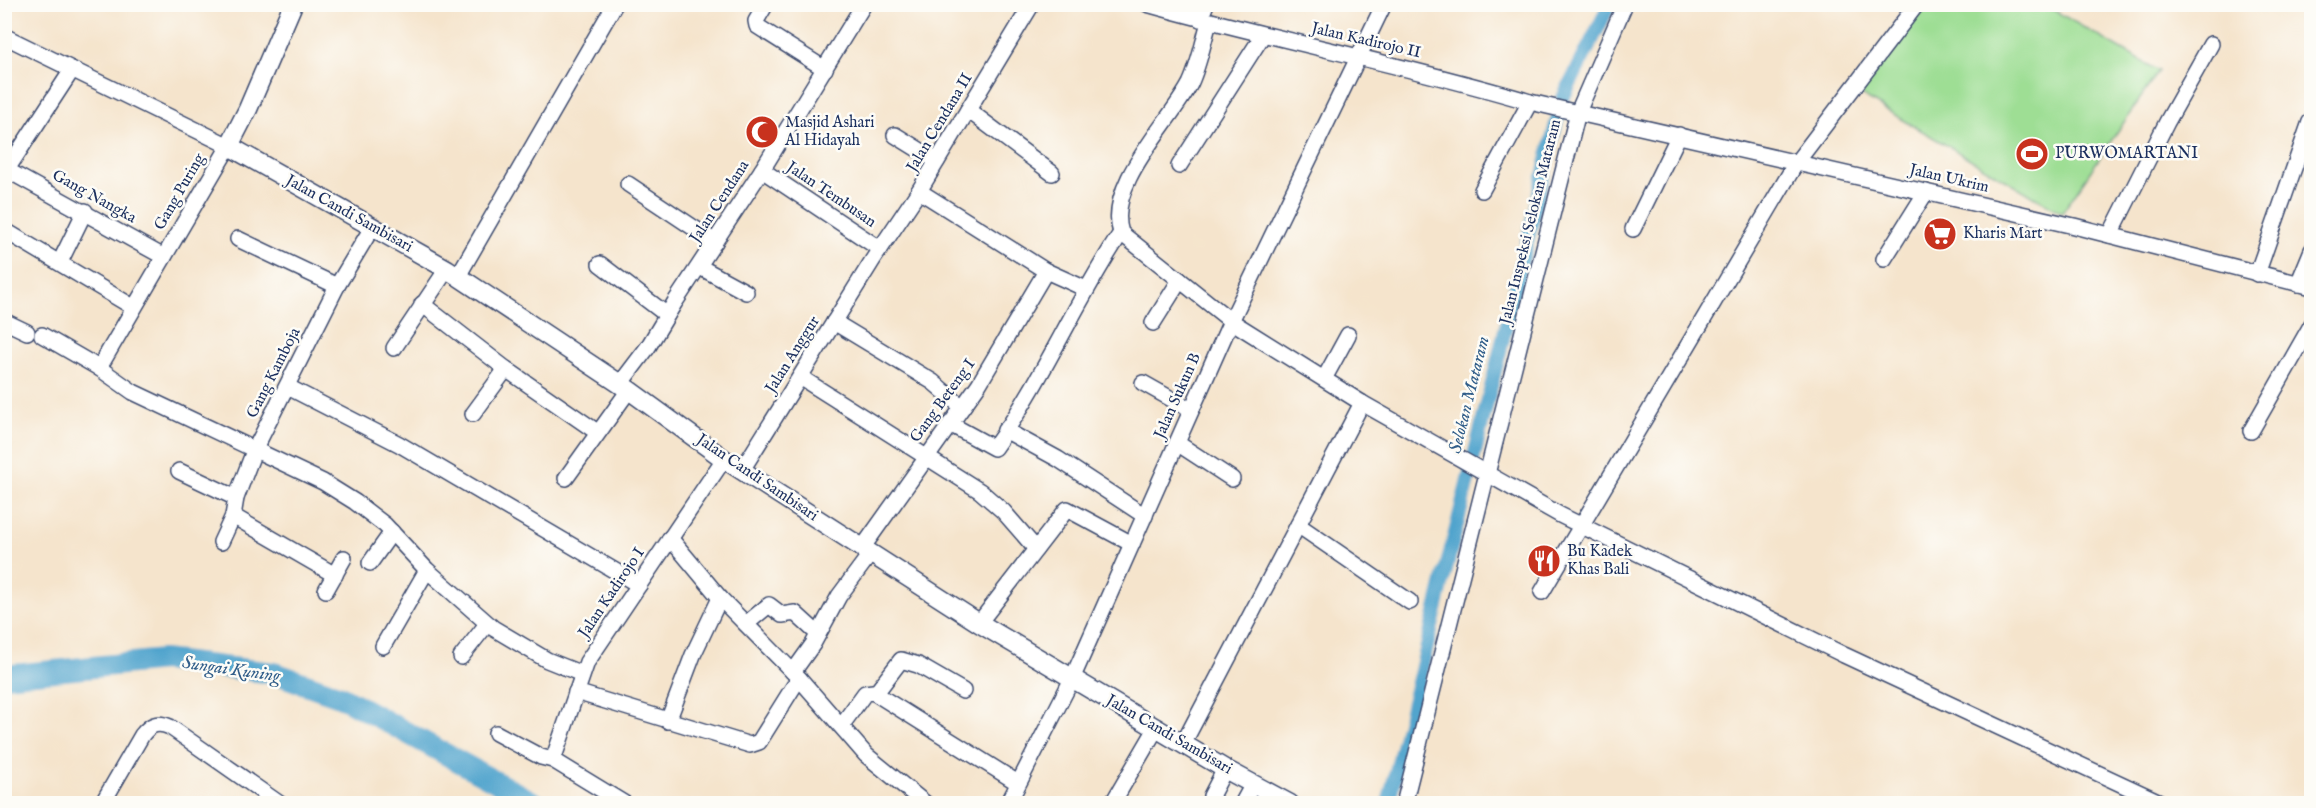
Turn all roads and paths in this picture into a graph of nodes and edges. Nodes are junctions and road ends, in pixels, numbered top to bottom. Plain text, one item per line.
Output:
1 (293, 4) edge
2 (615, 4) edge
3 (765, 4) edge
4 (864, 4) edge
5 (1032, 4) edge
6 (1147, 4) edge
7 (1206, 4) edge
8 (1384, 4) edge
9 (1625, 4) edge
10 (1917, 4) edge
11 (1204, 21) junction
12 (1263, 35) junction
13 (4, 36) edge
14 (2211, 44) dead end
15 (1357, 57) junction
16 (825, 69) junction
17 (72, 70) junction
18 (1530, 102) junction
19 (968, 110) junction
20 (1572, 111) junction
21 (2310, 122) edge
22 (895, 135) dead end
23 (1679, 135) junction
24 (229, 146) junction
25 (937, 161) junction
26 (1796, 163) junction
27 (7, 164) edge
28 (1179, 165) dead end
29 (762, 171) junction
30 (1052, 173) dead end
31 (628, 183) dead end
32 (1482, 190) dead end
33 (919, 191) junction
34 (1926, 192) junction
35 (85, 211) junction
36 (373, 226) junction
37 (1633, 229) dead end
38 (4, 230) edge
39 (1121, 233) junction
40 (2110, 235) junction
41 (238, 239) dead end
42 (715, 243) junction
43 (2312, 250) edge
44 (877, 253) junction
45 (164, 256) junction
46 (1884, 259) dead end
47 (60, 262) junction
48 (600, 264) dead end
49 (700, 267) junction
50 (1046, 271) junction
51 (452, 272) junction
52 (2257, 274) junction
53 (1180, 280) junction
54 (2305, 285) edge
55 (338, 286) junction
56 (1086, 289) junction
57 (746, 292) dead end
58 (422, 304) junction
59 (134, 307) junction
60 (667, 315) junction
61 (4, 321) edge
62 (1231, 321) junction
63 (834, 322) junction
64 (1153, 323) dead end
65 (2312, 324) edge
66 (1348, 335) dead end
67 (394, 348) dead end
68 (99, 368) junction
69 (506, 369) junction
70 (800, 377) junction
71 (1324, 379) junction
72 (1143, 383) dead end
73 (288, 387) junction
74 (624, 387) junction
75 (1362, 403) junction
76 (962, 407) junction
77 (1191, 410) junction
78 (473, 414) dead end
79 (950, 424) junction
80 (1005, 430) junction
81 (2251, 431) dead end
82 (597, 432) junction
83 (1177, 443) junction
84 (254, 451) junction
85 (924, 458) junction
86 (724, 459) junction
87 (742, 470) junction
88 (1483, 470) junction
89 (179, 471) dead end
90 (566, 478) dead end
91 (1232, 479) dead end
92 (236, 498) junction
93 (233, 516) junction
94 (1145, 516) junction
95 (1298, 525) junction
96 (1579, 525) junction
97 (392, 532) junction
98 (670, 538) junction
99 (220, 542) dead end
100 (1132, 544) junction
101 (1036, 549) junction
102 (867, 550) junction
103 (344, 558) dead end
104 (370, 563) dead end
105 (427, 570) junction
106 (335, 575) junction
107 (639, 585) junction
108 (326, 590) dead end
109 (1542, 592) dead end
110 (720, 598) junction
111 (1410, 602) dead end
112 (979, 623) junction
113 (487, 624) junction
114 (746, 624) junction
115 (818, 634) junction
116 (384, 646) dead end
117 (461, 657) dead end
118 (582, 674) junction
119 (796, 675) junction
120 (1072, 679) junction
121 (963, 691) dead end
122 (576, 692) junction
123 (876, 693) junction
124 (668, 722) junction
125 (841, 726) junction
126 (1157, 727) junction
127 (496, 733) dead end
128 (1183, 744) junction
129 (553, 760) junction
130 (1225, 769) junction
131 (1018, 783) junction
132 (1253, 784) junction
133 (102, 804) edge
134 (280, 804) edge
135 (626, 804) edge
136 (926, 804) edge
137 (1008, 804) edge
138 (1112, 804) edge
139 (1216, 804) edge
140 (1242, 804) edge
141 (1290, 804) edge
142 (1404, 804) edge
143 (2164, 804) edge

1 - 24 street
2 - 51 street
3 - 16 street
4 - 16 street, Jalan Cendana
5 - 19 street, Jalan Cendana II
6 - 11 street, Jalan Kadirojo II
7 - 11 street
8 - 15 street, Jalan Sukun B
9 - 20 street, Jalan Inspeksi Selokan Mataram
10 - 26 street
11 - 12 street, Jalan Kadirojo II
11 - 39 street
12 - 15 street, Jalan Kadirojo II
12 - 28 street
13 - 17 street
14 - 40 street
15 - 18 street, Jalan Kadirojo II
15 - 62 street, Jalan Sukun B
16 - 29 street, Jalan Cendana
17 - 24 street
17 - 27 street
18 - 20 street, Jalan Kadirojo II
18 - 32 street
19 - 25 street, Jalan Cendana II
19 - 30 street
20 - 23 street, Jalan Ukrim
20 - 88 street, Jalan Inspeksi Selokan Mataram
21 - 52 street
22 - 25 street
23 - 26 street, Jalan Ukrim
23 - 37 street
24 - 36 street, Jalan Candi Sambisari
24 - 45 street, Gang Puring
25 - 33 street, Jalan Cendana II
26 - 34 street, Jalan Ukrim
26 - 96 street
27 - 35 street, Gang Nangka
29 - 42 street, Jalan Cendana
29 - 44 street, Jalan Tembusan
31 - 42 street
33 - 44 street, Jalan Cendana II
33 - 50 street
34 - 40 street, Jalan Ukrim
34 - 46 street
35 - 45 street, Gang Nangka
35 - 47 street
36 - 51 street, Jalan Candi Sambisari
36 - 55 street, Gang Kamboja
38 - 47 street
39 - 53 street
39 - 56 street
40 - 52 street, Jalan Ukrim
41 - 55 street
42 - 49 street, Jalan Cendana
43 - 54 street
44 - 63 street, Jalan Anggur
45 - 59 street, Gang Puring
47 - 59 street
48 - 60 street
49 - 57 street
49 - 60 street, Jalan Cendana
50 - 56 street
50 - 76 street, Gang Beteng I
51 - 58 street
51 - 74 street, Jalan Candi Sambisari
52 - 54 street, Jalan Ukrim
53 - 62 street
53 - 64 street
55 - 73 street, Gang Kamboja
56 - 80 street
58 - 67 street
58 - 69 street
59 - 68 street, Gang Puring
60 - 74 street, Jalan Cendana
61 - 68 street
62 - 71 street
62 - 77 street, Jalan Sukun B
63 - 70 street, Jalan Anggur
63 - 76 street
65 - 81 street
66 - 71 street
68 - 84 street
69 - 78 street
69 - 82 street
70 - 85 street
70 - 87 street, Jalan Anggur
71 - 75 street
72 - 77 street
73 - 84 street, Gang Kamboja
73 - 107 street
74 - 82 street, Jalan Cendana
74 - 86 street, Jalan Candi Sambisari
75 - 88 street
75 - 95 street
76 - 79 street, Gang Beteng I
77 - 83 street, Jalan Sukun B
79 - 80 street
79 - 85 street, Gang Beteng I
80 - 94 street
82 - 90 street, Jalan Cendana
83 - 91 street
83 - 94 street, Jalan Sukun B
84 - 92 street, Gang Kamboja
84 - 97 street
85 - 101 street
85 - 102 street, Gang Beteng I
86 - 87 street, Jalan Candi Sambisari
86 - 98 street, Jalan Kadirojo I
87 - 102 street, Jalan Candi Sambisari
88 - 96 street
88 - 142 street, Jalan Inspeksi Selokan Mataram
89 - 92 street
92 - 93 street, Gang Kamboja
93 - 99 street, Gang Kamboja
93 - 106 street
94 - 100 street, Jalan Sukun B
95 - 111 street
95 - 128 street
96 - 109 street
96 - 143 street
97 - 104 street
97 - 105 street
98 - 107 street, Jalan Kadirojo I
98 - 110 street
100 - 101 street
100 - 120 street, Jalan Sukun B
101 - 112 street
102 - 112 street, Jalan Candi Sambisari
102 - 115 street, Gang Beteng I
103 - 106 street
105 - 113 street
105 - 116 street
106 - 108 street
107 - 118 street, Jalan Kadirojo I
110 - 114 street
110 - 124 street
112 - 120 street, Jalan Candi Sambisari
113 - 117 street
113 - 118 street
114 - 115 street
114 - 119 street
115 - 119 street, Gang Beteng I
118 - 122 street, Jalan Kadirojo I
119 - 124 street, Gang Beteng I
119 - 125 street
120 - 126 street, Jalan Candi Sambisari
120 - 131 street, Jalan Sukun B
121 - 123 street
122 - 124 street
122 - 129 street, Jalan Kadirojo I
123 - 125 street
123 - 131 street
125 - 136 street
126 - 128 street, Jalan Candi Sambisari
126 - 138 street
127 - 129 street
128 - 130 street, Jalan Candi Sambisari
129 - 135 street
130 - 132 street, Jalan Candi Sambisari
130 - 139 street
131 - 137 street, Jalan Sukun B
132 - 140 street
132 - 141 street, Jalan Candi Sambisari
133 - 134 street

